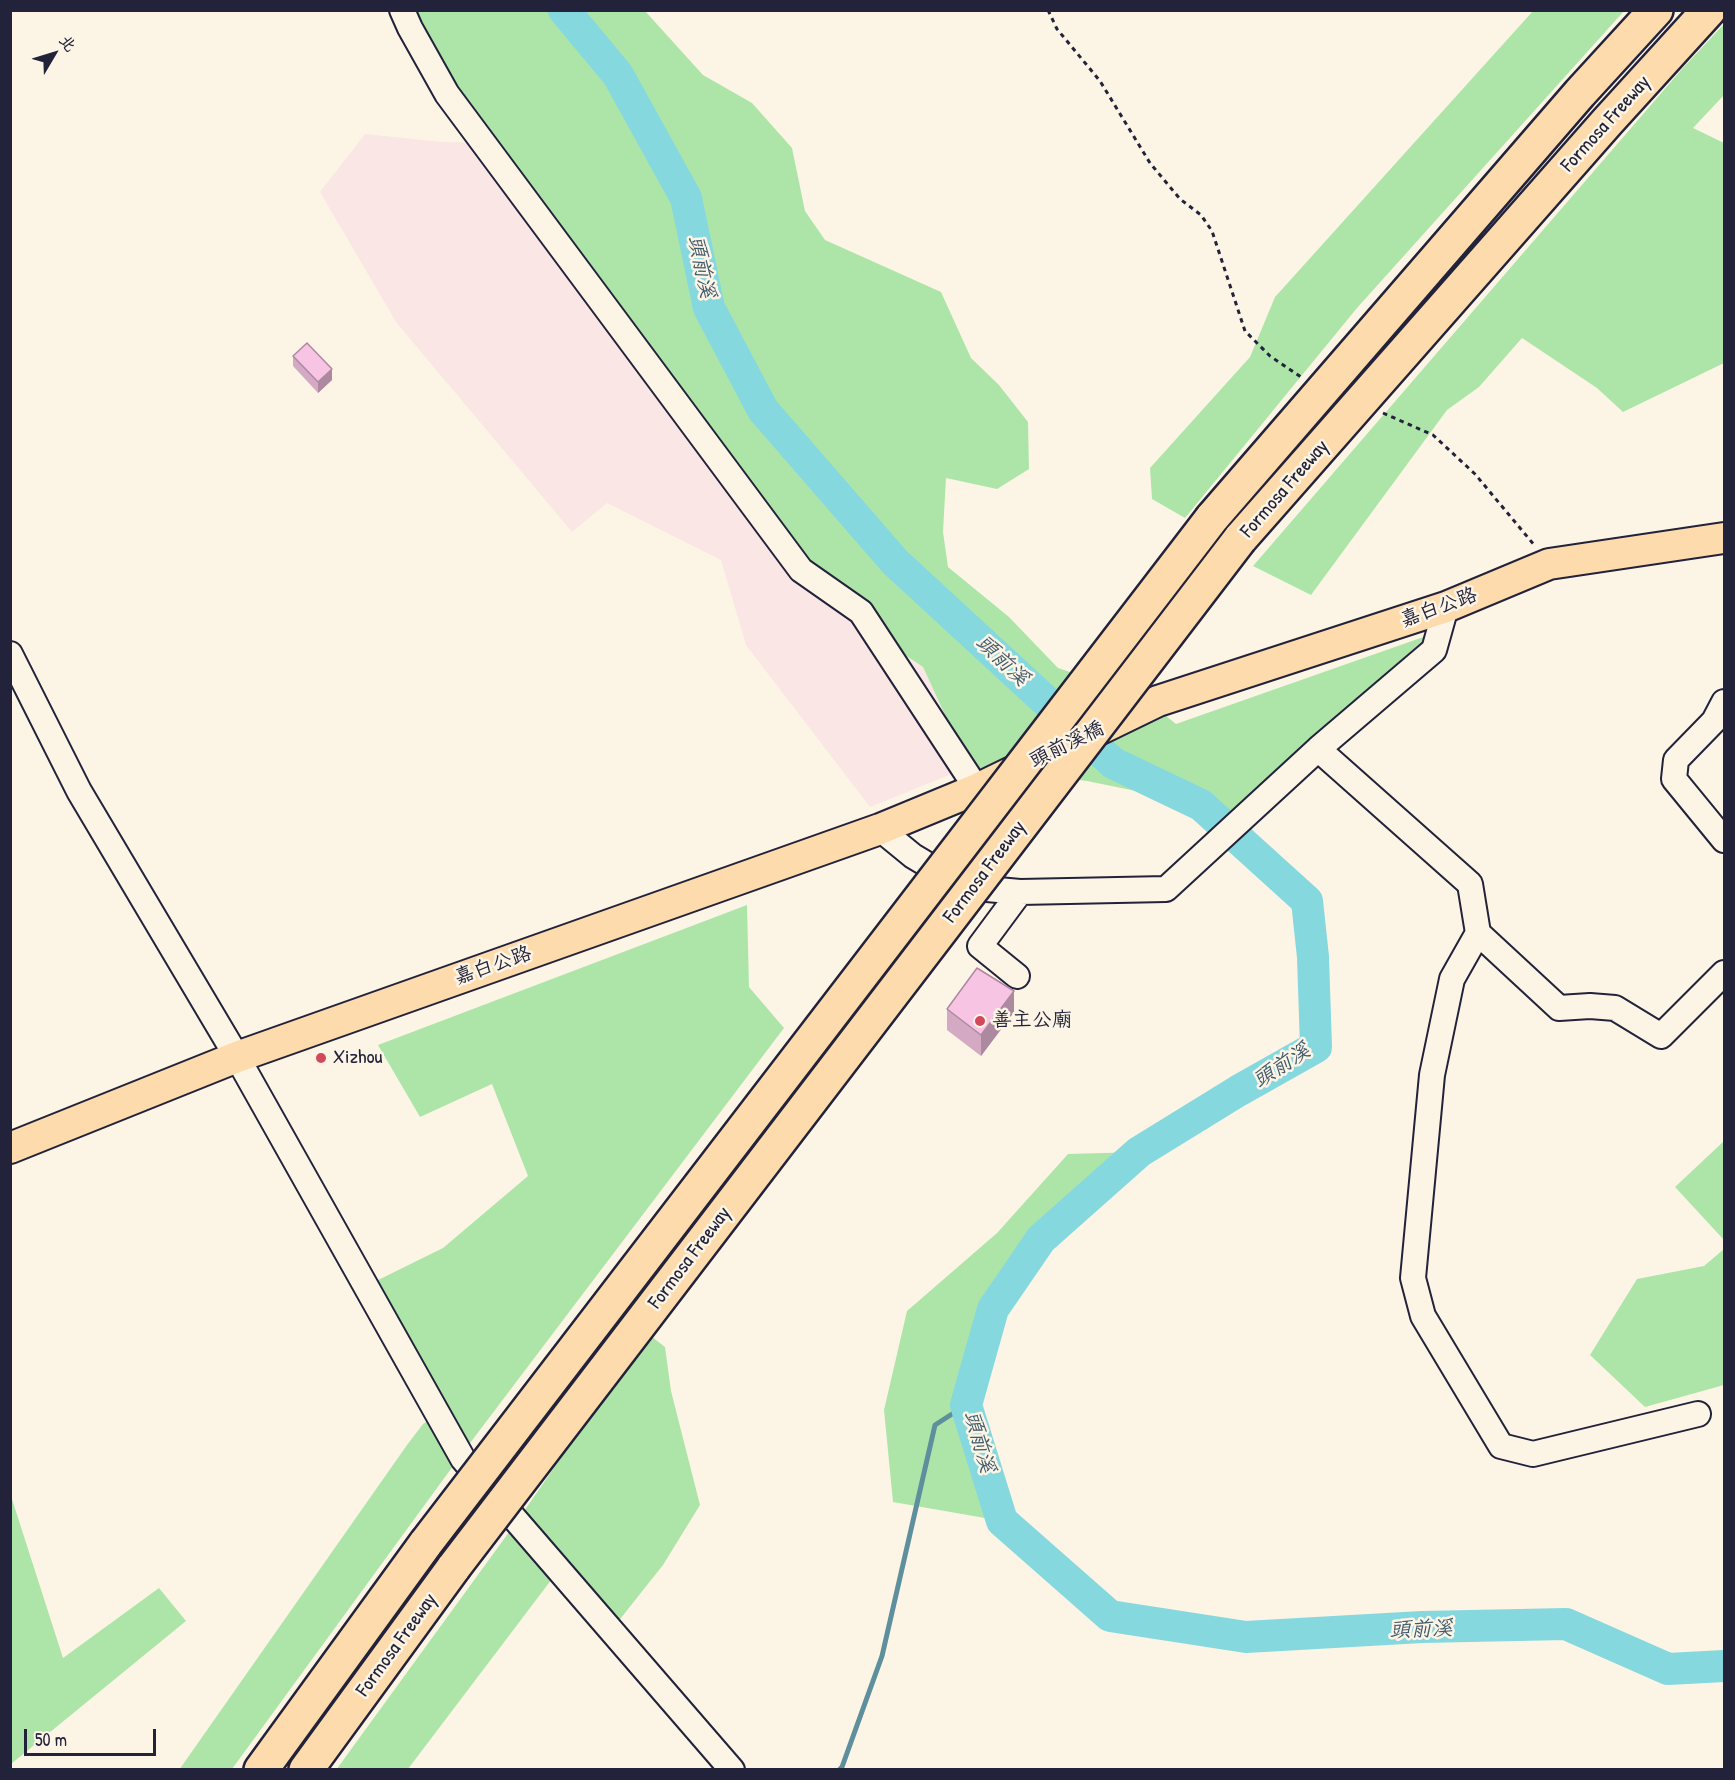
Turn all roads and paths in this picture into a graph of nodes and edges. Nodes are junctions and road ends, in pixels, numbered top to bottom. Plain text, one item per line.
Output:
1 (402, 10) edge
2 (1048, 10) edge
3 (1656, 10) edge
4 (1709, 10) edge
5 (1303, 378) dead end
6 (1377, 410) dead end
7 (1725, 538) edge
8 (1550, 564) junction
9 (1446, 607) junction
10 (10, 654) edge
11 (1158, 701) joint
12 (1725, 702) edge
13 (1318, 749) junction
14 (977, 789) junction
15 (880, 829) junction
16 (1725, 840) edge
17 (1020, 892) junction
18 (1478, 933) junction
19 (1725, 974) edge
20 (1017, 976) dead end
21 (237, 1057) junction
22 (10, 1148) edge
23 (1698, 1414) dead end
24 (261, 1770) edge
25 (306, 1770) edge
26 (732, 1770) edge

1 - 14 street
2 - 5 path
3 - 24 highway, Formosa Freeway, bridge
4 - 25 highway, Formosa Freeway, bridge
6 - 8 path
7 - 8 main road, 嘉白公路
8 - 9 main road, 嘉白公路
9 - 11 main road, 嘉白公路
9 - 13 street
10 - 21 street
11 - 14 main road, 頭前溪橋, bridge
12 - 16 street
13 - 17 street
13 - 18 street
14 - 15 main road, 嘉白公路
15 - 17 street
15 - 21 main road, 嘉白公路
17 - 20 street
18 - 19 street
18 - 23 street
21 - 22 main road, 嘉白公路
21 - 26 street

